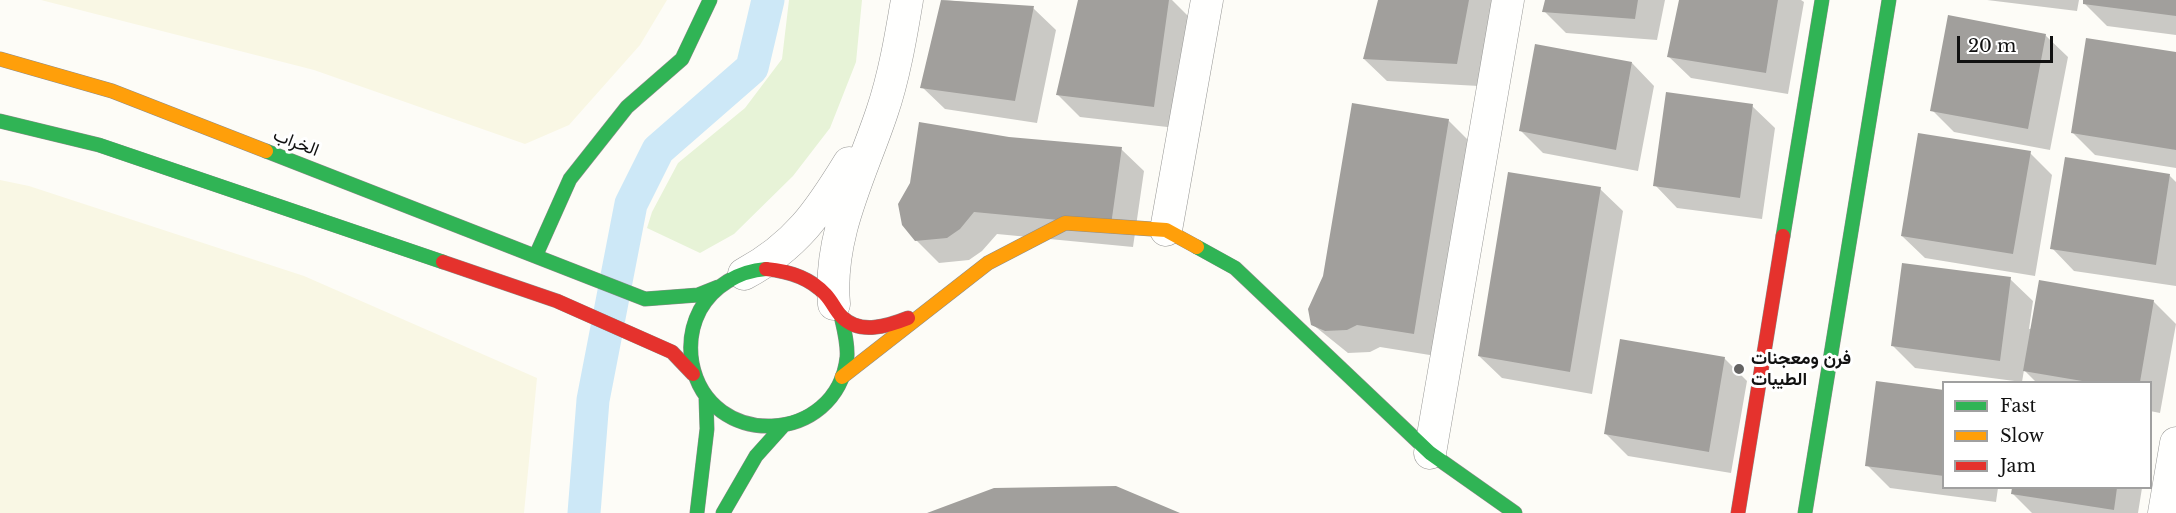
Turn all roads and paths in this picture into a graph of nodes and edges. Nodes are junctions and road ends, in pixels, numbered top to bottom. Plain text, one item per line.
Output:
1 (710, 0) edge
2 (907, 0) edge
3 (1207, 0) edge
4 (1508, 0) edge
5 (1822, 0) edge
6 (1889, 0) edge
7 (0, 59) edge
8 (883, 109) junction
9 (0, 121) edge
10 (1166, 230) junction
11 (536, 255) junction
12 (731, 280) junction
13 (837, 310) junction
14 (922, 312) junction
15 (693, 374) junction
16 (842, 377) junction
17 (706, 399) junction
18 (783, 426) junction
19 (2176, 443) edge
20 (1430, 453) junction
21 (697, 513) edge
22 (723, 513) edge
23 (1515, 513) edge
24 (1738, 513) edge
25 (1805, 513) edge
26 (2164, 513) edge

1 - 11 main road
2 - 8 street
3 - 10 street
4 - 20 street
5 - 24 main road
6 - 25 main road
7 - 11 main road, الخراب
8 - 12 street
8 - 13 street
9 - 15 main road
10 - 14 main road
10 - 20 main road
11 - 12 main road, الخراب
12 - 13 main road
12 - 15 main road
13 - 14 main road
13 - 16 main road
14 - 16 main road
15 - 17 main road
16 - 18 main road
17 - 18 main road
17 - 21 main road
18 - 22 main road
19 - 26 street
20 - 23 main road

